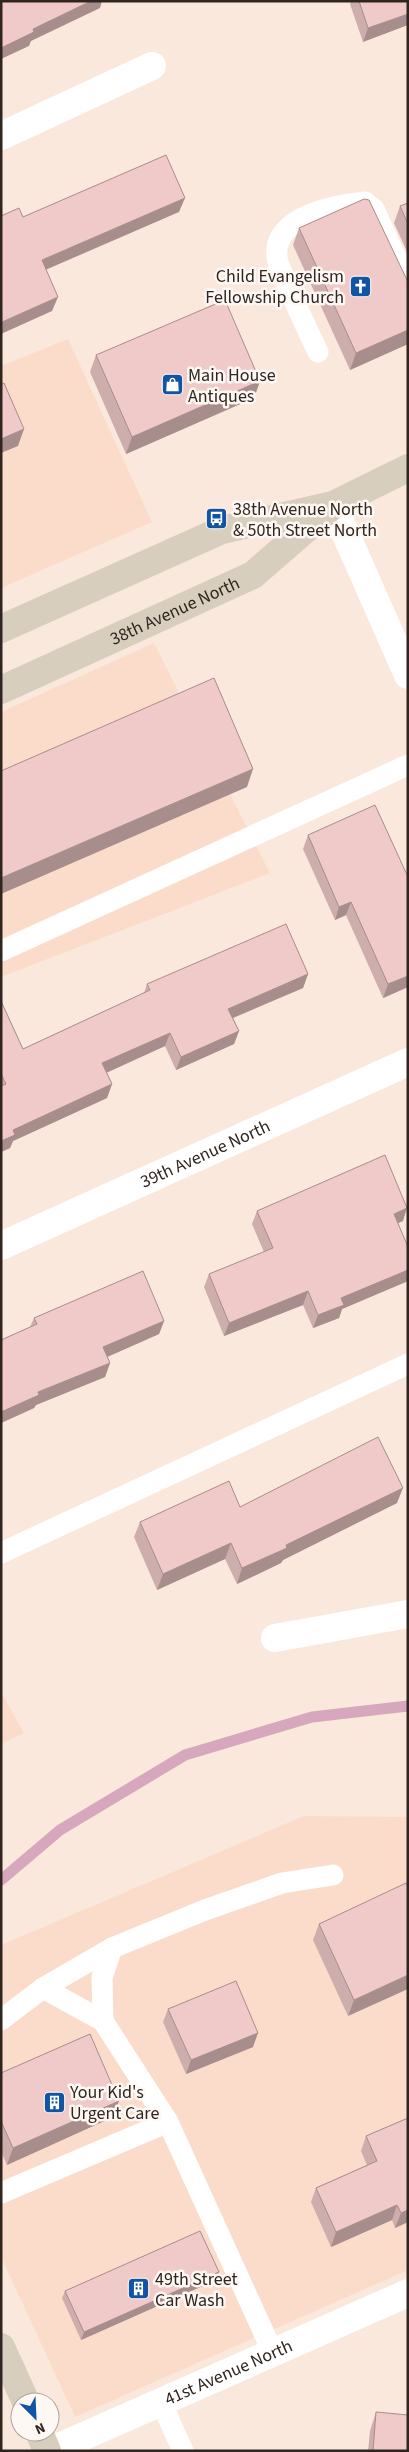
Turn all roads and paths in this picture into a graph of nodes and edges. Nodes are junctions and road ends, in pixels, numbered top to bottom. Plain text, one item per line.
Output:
1 (152, 66) dead end
2 (1, 136) edge
3 (408, 285) edge
4 (318, 352) dead end
5 (408, 468) edge
6 (333, 506) junction
7 (1, 629) edge
8 (408, 676) edge
9 (1, 690) edge
10 (408, 765) edge
11 (1, 951) edge
12 (408, 1062) edge
13 (1, 1246) edge
14 (408, 1364) edge
15 (1, 1553) edge
16 (408, 1614) edge
17 (275, 1638) dead end
18 (333, 1875) dead end
19 (112, 1948) junction
20 (43, 1988) junction
21 (1, 2020) edge
22 (103, 2021) junction
23 (168, 2122) junction
24 (1, 2193) edge
25 (408, 2293) edge
26 (1, 2347) edge
27 (273, 2353) junction
28 (21, 2392) edge
29 (161, 2402) junction
30 (48, 2451) edge
31 (183, 2451) edge

1 - 2 street
3 - 4 lane
5 - 6 main road, 38th Avenue North
6 - 7 main road, 38th Avenue North
6 - 8 street
6 - 9 main road, 38th Avenue North
10 - 11 lane
12 - 13 street, 39th Avenue North
14 - 15 lane
16 - 17 street
18 - 19 lane
19 - 20 lane
19 - 22 lane
20 - 21 lane
20 - 22 lane
22 - 23 lane
23 - 24 lane
23 - 27 lane
25 - 27 street, 41st Avenue North
26 - 28 main road
27 - 29 street, 41st Avenue North
29 - 30 street, 41st Avenue North
29 - 31 lane

